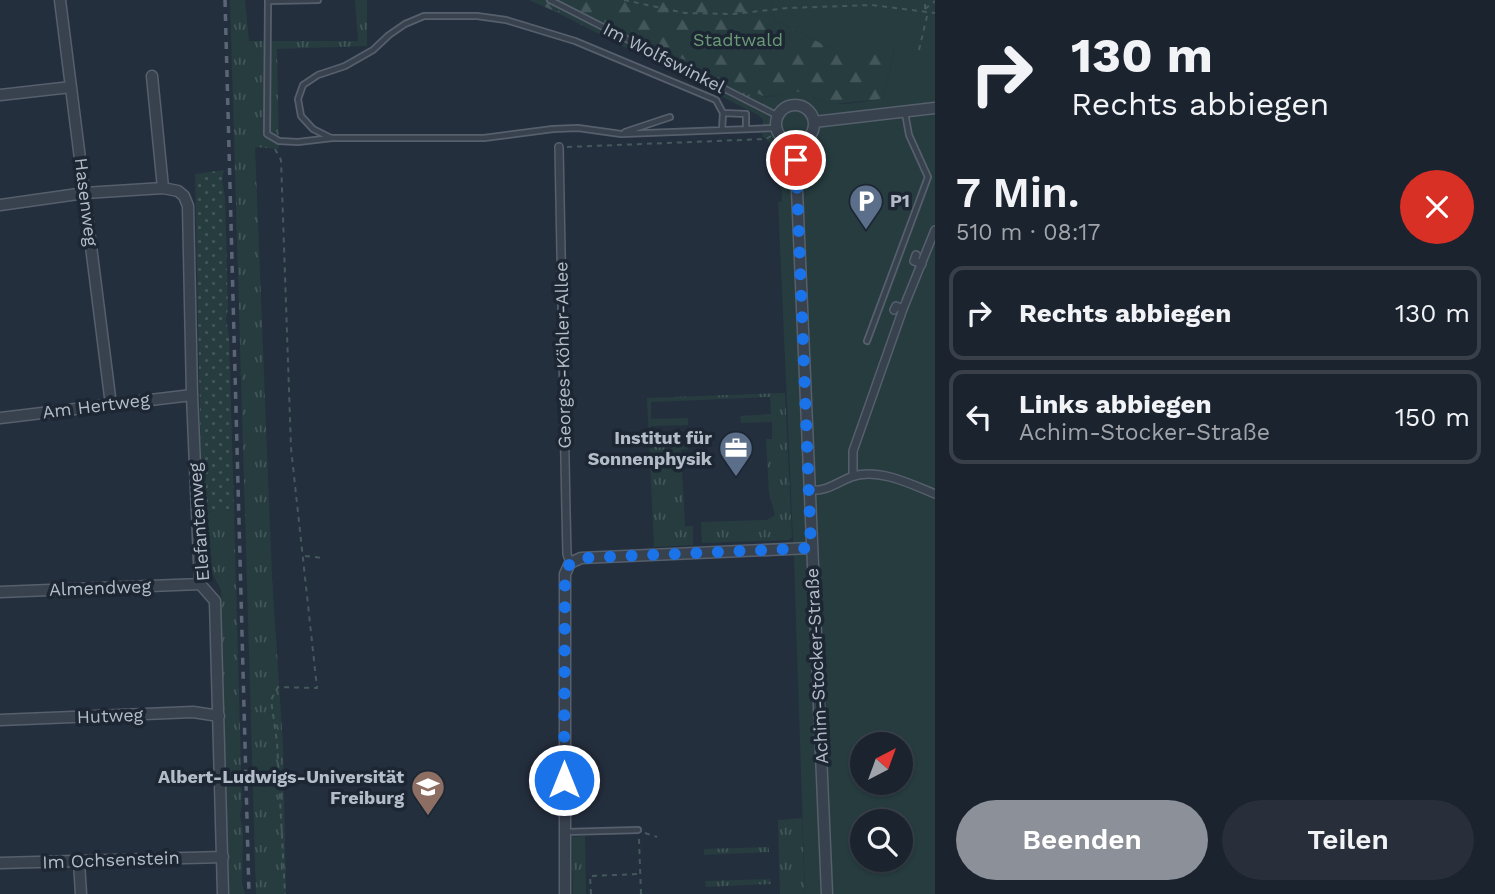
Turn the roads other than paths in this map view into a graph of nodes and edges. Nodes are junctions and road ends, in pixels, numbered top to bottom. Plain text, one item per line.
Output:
1 (60, 0) edge
2 (318, 0) edge
3 (550, 0) edge
4 (152, 76) dead end
5 (71, 87) junction
6 (0, 95) edge
7 (935, 108) edge
8 (904, 111) junction
9 (723, 113) junction
10 (778, 116) junction
11 (670, 117) dead end
12 (814, 122) junction
13 (746, 128) junction
14 (722, 130) junction
15 (777, 131) junction
16 (621, 134) junction
17 (332, 138) junction
18 (795, 143) junction
19 (559, 147) road end
20 (163, 188) junction
21 (86, 193) junction
22 (0, 205) edge
23 (935, 230) edge
24 (916, 256) dead end
25 (922, 264) junction
26 (903, 309) junction
27 (894, 310) dead end
28 (867, 341) dead end
29 (192, 395) junction
30 (111, 405) junction
31 (0, 418) edge
32 (853, 476) junction
33 (809, 490) junction
34 (935, 494) edge
35 (811, 548) junction
36 (570, 563) junction
37 (200, 584) junction
38 (0, 592) edge
39 (219, 716) junction
40 (0, 720) edge
41 (638, 830) road end
42 (564, 832) junction
43 (223, 856) junction
44 (79, 862) junction
45 (0, 863) edge
46 (81, 894) edge
47 (223, 894) edge
48 (565, 894) edge
49 (827, 894) edge

1 - 5 street, Hasenweg
2 - 17 lane
3 - 10 lane, Im Wolfswinkel
4 - 20 street
5 - 6 street
5 - 21 street, Hasenweg
7 - 8 street
8 - 12 street
8 - 28 lane
9 - 13 lane
9 - 14 lane
9 - 17 lane
10 - 12 street
10 - 15 street
11 - 16 lane
12 - 18 street
13 - 14 lane
13 - 15 lane
14 - 16 lane
15 - 18 street
16 - 17 lane
18 - 33 street, Achim-Stocker-Straße
19 - 36 street, Georges-Köhler-Allee
20 - 21 street
20 - 29 street, Elefantenweg
21 - 22 street
21 - 30 street, Hasenweg
23 - 25 street
24 - 25 street
25 - 26 street
26 - 27 street
26 - 32 street
29 - 30 street, Am Hertweg
29 - 37 street, Elefantenweg
30 - 31 street, Am Hertweg
32 - 33 street
32 - 34 street
33 - 35 street, Achim-Stocker-Straße
35 - 36 street
35 - 49 street, Achim-Stocker-Straße
36 - 42 street
37 - 38 street, Almendweg
37 - 39 street, Elefantenweg
39 - 40 street, Hutweg
39 - 43 street, Elefantenweg
41 - 42 lane
42 - 48 street
43 - 44 street, Im Ochsenstein
43 - 47 street, Elefantenweg
44 - 45 street, Im Ochsenstein
44 - 46 street

